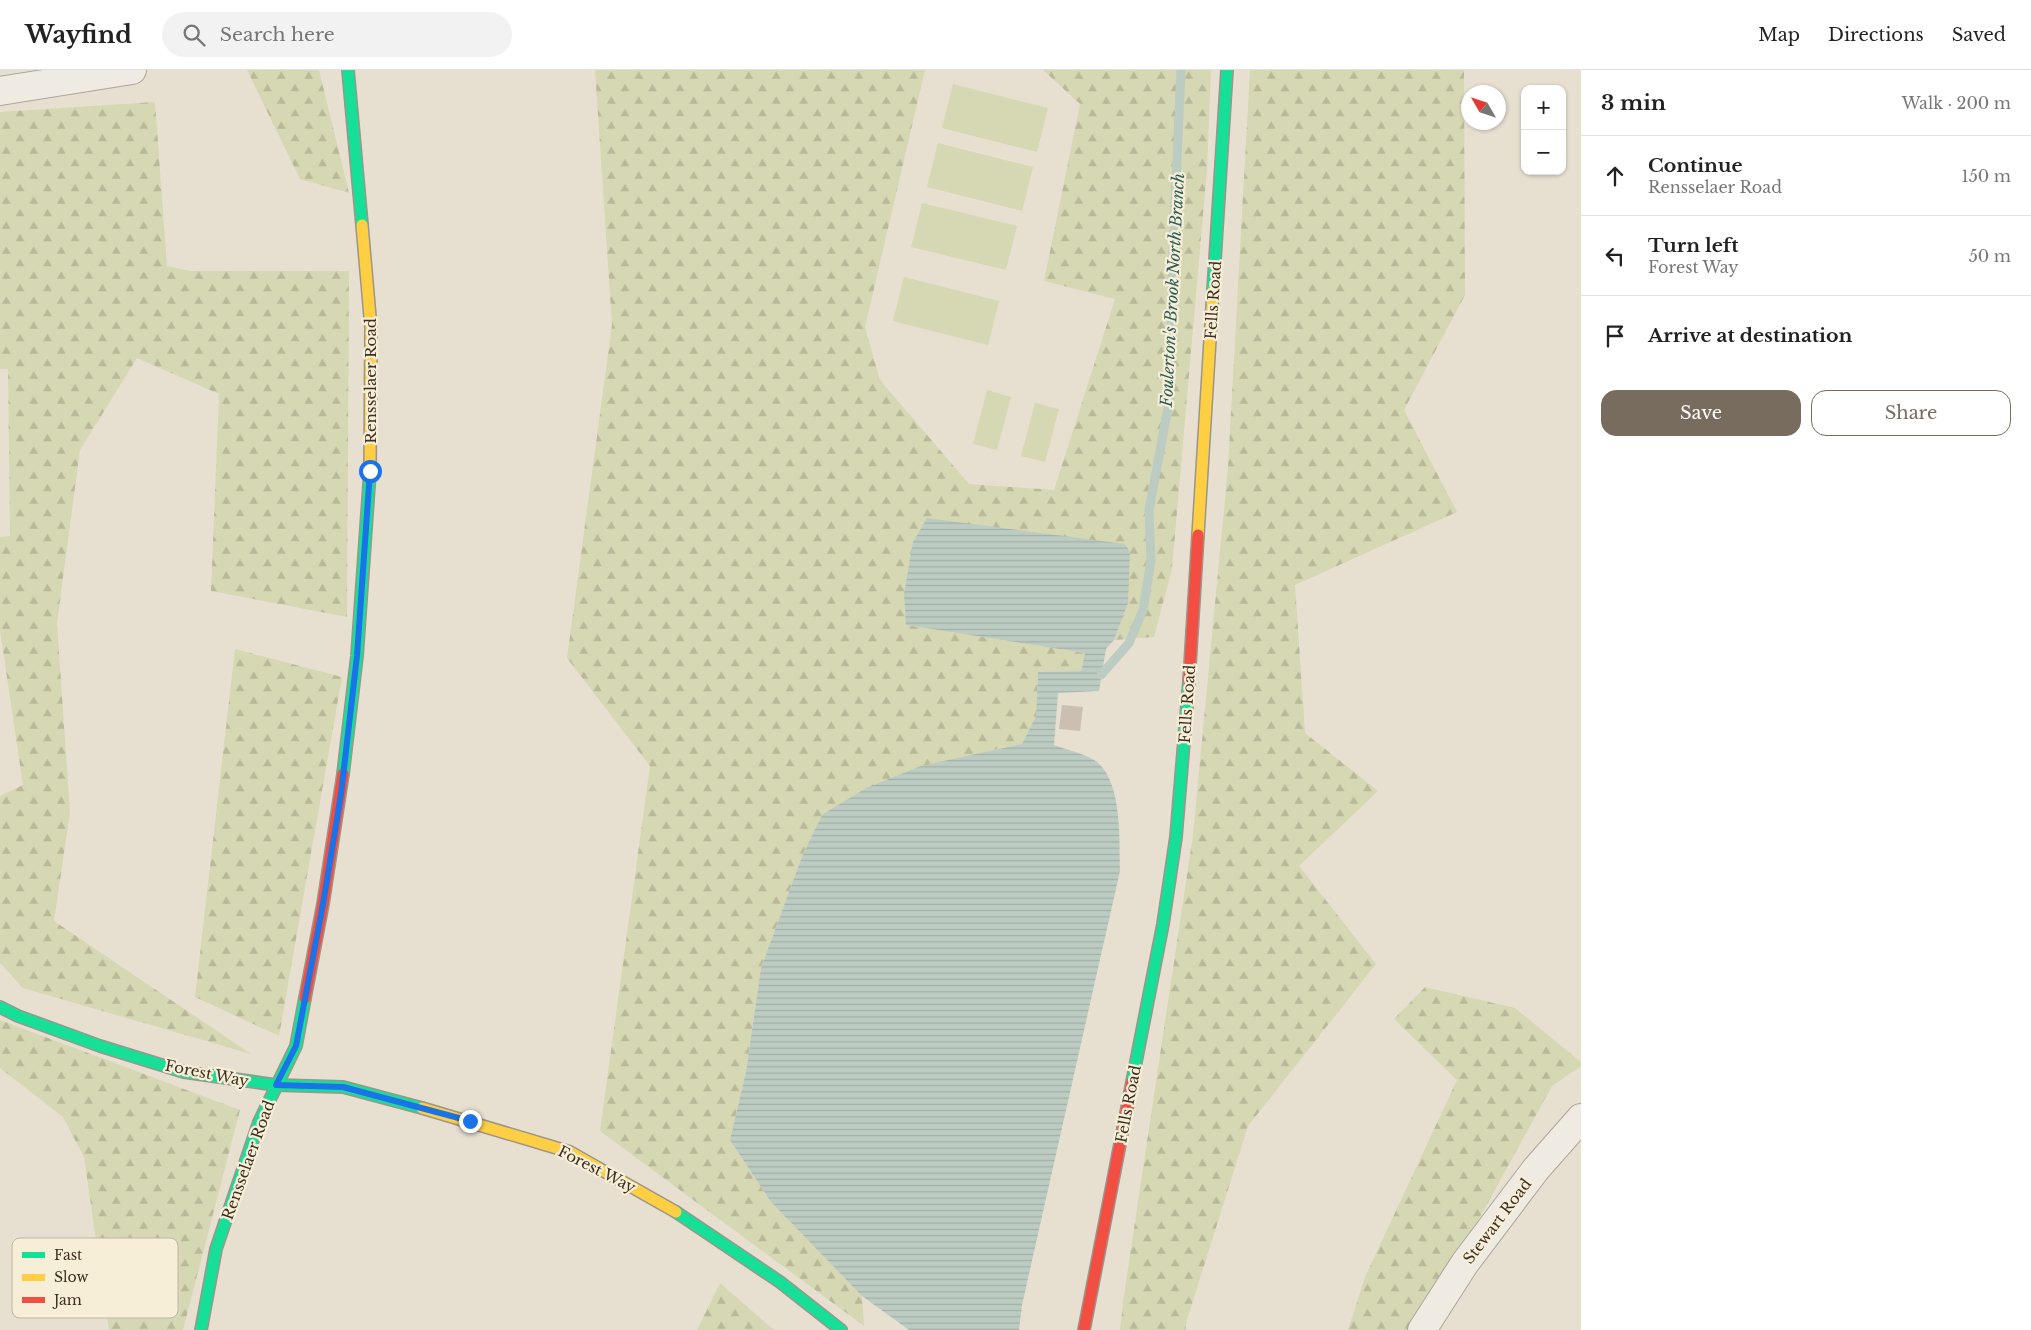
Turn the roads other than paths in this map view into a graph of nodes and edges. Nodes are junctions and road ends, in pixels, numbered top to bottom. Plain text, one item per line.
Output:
1 (132, 70) edge
2 (348, 70) edge
3 (1227, 70) edge
4 (0, 91) edge
5 (0, 1007) edge
6 (276, 1085) junction
7 (1581, 1118) edge
8 (201, 1330) edge
9 (841, 1330) edge
10 (1084, 1330) edge
11 (1422, 1330) edge

1 - 4 street
2 - 6 street, Rensselaer Road
3 - 10 street, Fells Road
5 - 6 street, Forest Way
6 - 8 street, Rensselaer Road
6 - 9 street, Forest Way
7 - 11 street, Stewart Road

